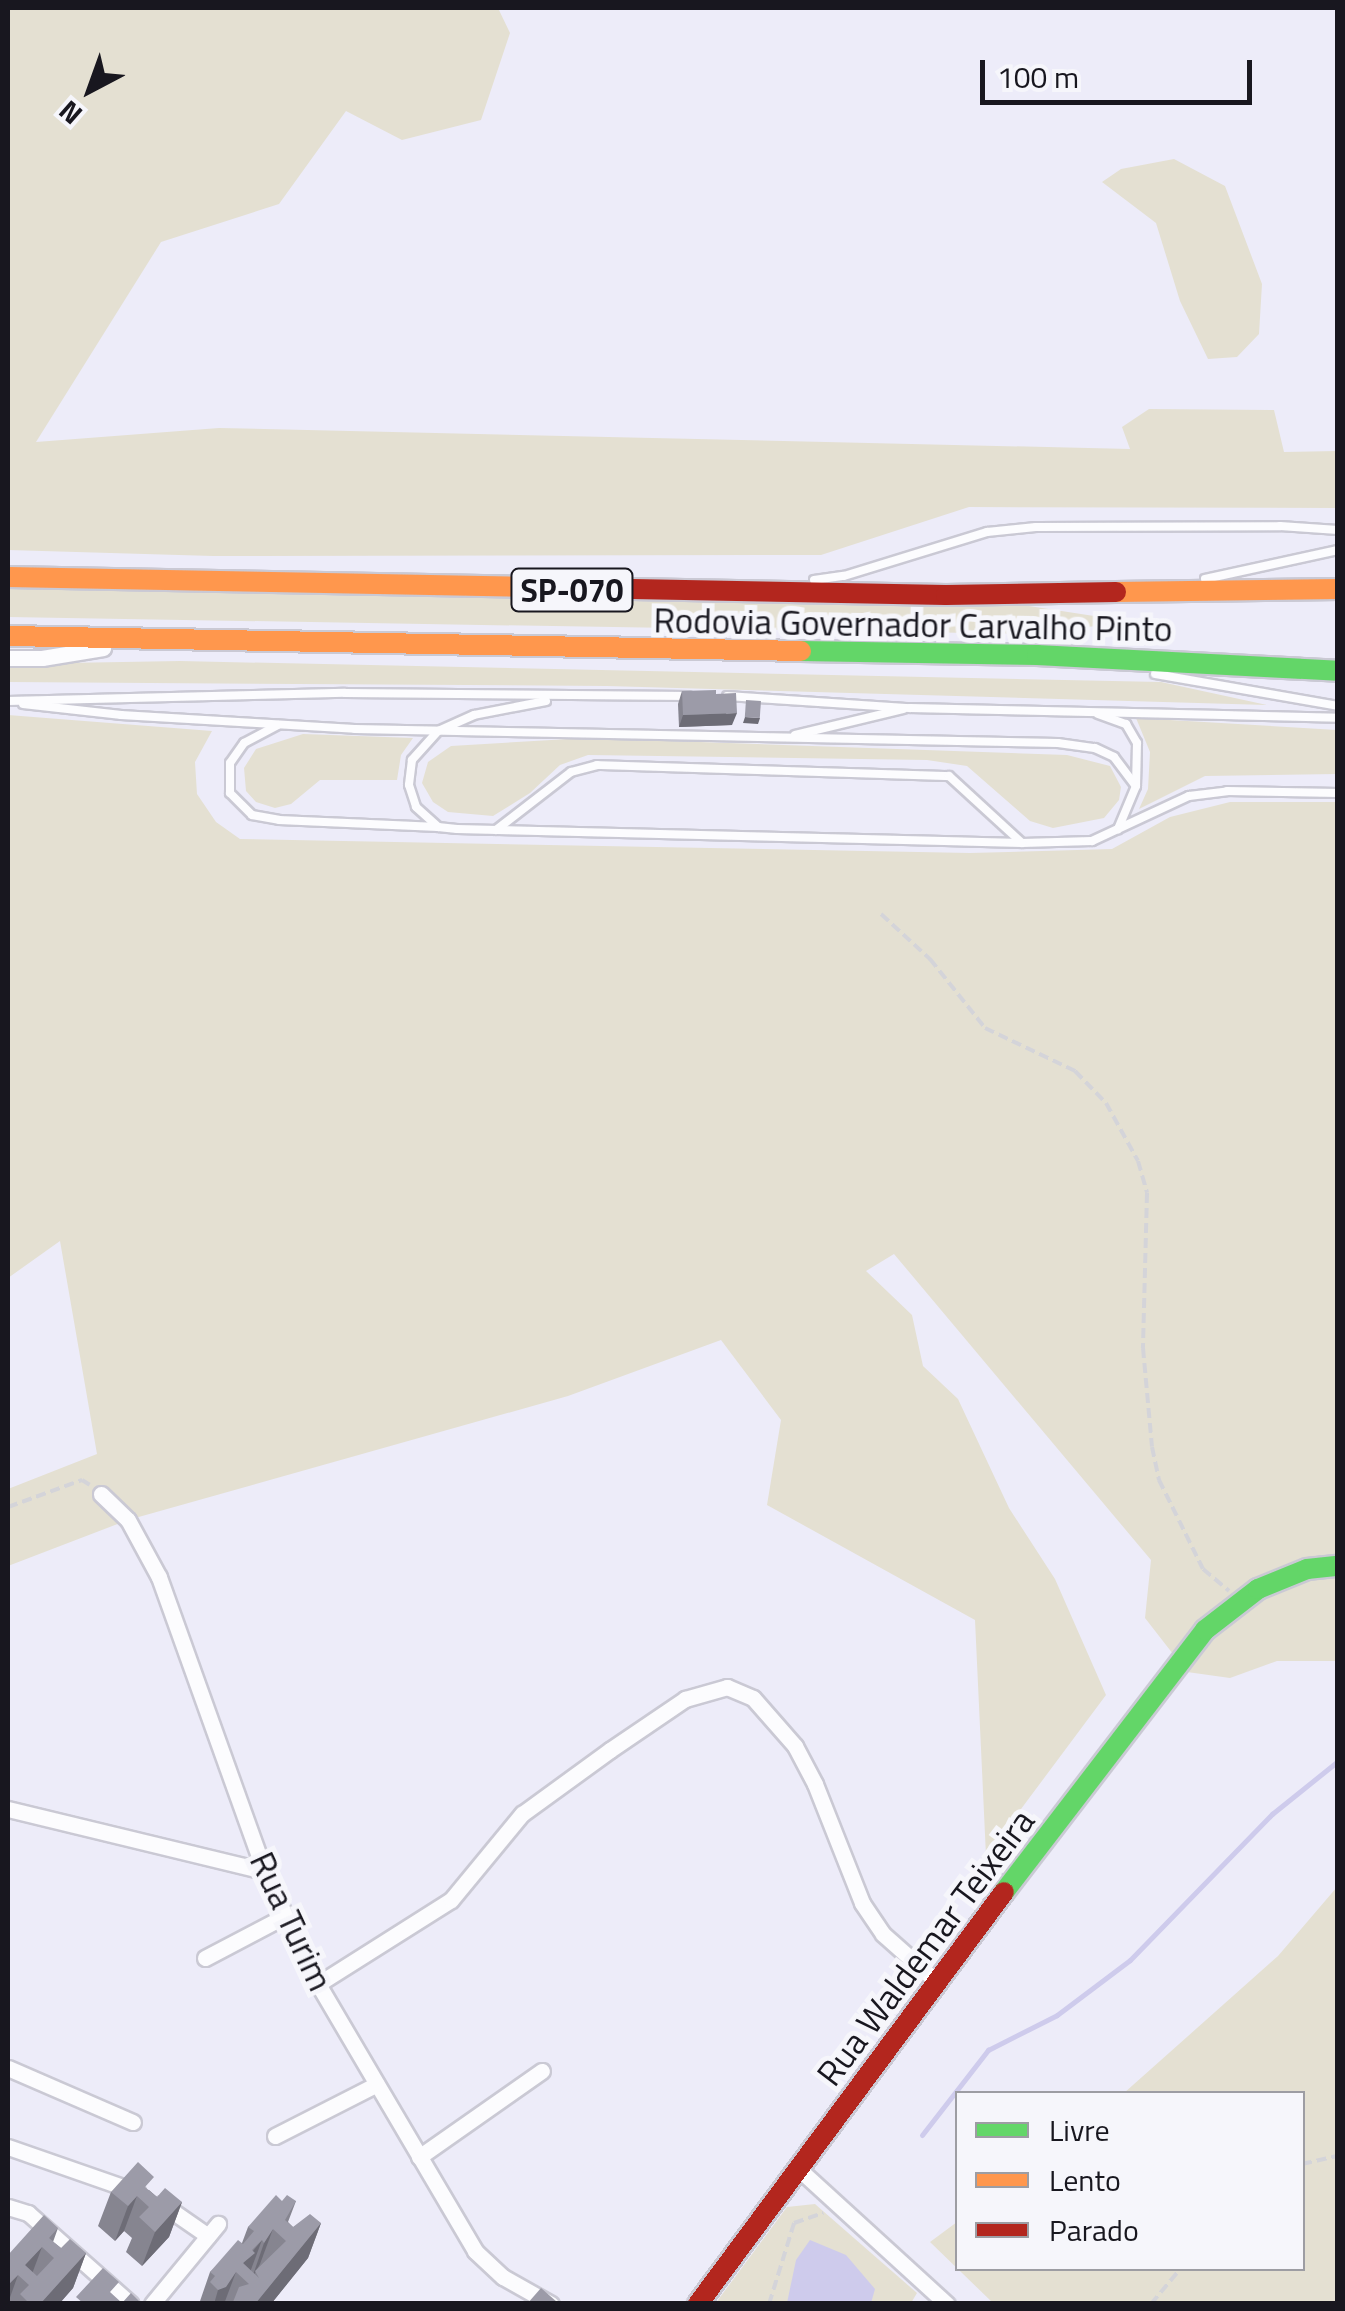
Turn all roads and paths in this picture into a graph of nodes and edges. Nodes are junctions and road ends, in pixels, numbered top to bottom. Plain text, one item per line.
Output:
1 (1338, 530) edge
2 (1338, 550) edge
3 (8, 577) edge
4 (756, 589) junction
5 (1338, 589) edge
6 (1136, 594) junction
7 (8, 636) edge
8 (142, 641) junction
9 (1037, 655) junction
10 (8, 658) edge
11 (1338, 671) edge
12 (560, 698) junction
13 (8, 702) edge
14 (1338, 706) edge
15 (910, 708) junction
16 (1094, 712) junction
17 (1338, 718) edge
18 (280, 724) junction
19 (438, 731) junction
20 (786, 737) junction
21 (1136, 786) junction
22 (1338, 794) edge
23 (438, 827) junction
24 (1118, 829) junction
25 (496, 830) junction
26 (1022, 843) junction
27 (881, 914) dead end
28 (102, 1494) joint
29 (8, 1507) edge
30 (1338, 1566) edge
31 (1241, 1600) junction
32 (8, 1809) edge
33 (264, 1871) junction
34 (285, 1916) junction
35 (205, 1958) dead end
36 (936, 1981) junction
37 (318, 1984) junction
38 (8, 2068) edge
39 (542, 2071) dead end
40 (376, 2084) junction
41 (133, 2122) dead end
42 (275, 2136) dead end
43 (8, 2147) edge
44 (1338, 2156) edge
45 (420, 2158) junction
46 (1305, 2163) edge
47 (800, 2170) junction
48 (8, 2207) edge
49 (825, 2212) dead end
50 (1180, 2271) edge
51 (131, 2304) edge
52 (152, 2304) edge
53 (551, 2304) edge
54 (698, 2304) edge
55 (769, 2304) edge
56 (947, 2304) edge
57 (1152, 2304) edge

1 - 4 lane
2 - 6 lane
3 - 4 main road, Rodovia Governador Carvalho Pinto / SP-070
4 - 6 main road, Rodovia Governador Carvalho Pinto / SP-070
5 - 6 main road, Rodovia Governador Carvalho Pinto / SP-070
7 - 8 main road, Rodovia Governador Carvalho Pinto / SP-070
8 - 9 main road, Rodovia Governador Carvalho Pinto / SP-070
8 - 10 street
9 - 11 main road, Rodovia Governador Carvalho Pinto / SP-070
9 - 14 lane
12 - 13 lane
12 - 15 lane
12 - 19 lane
13 - 18 lane
15 - 16 lane
15 - 20 lane
16 - 17 lane
16 - 21 lane
18 - 19 lane
18 - 23 lane
19 - 20 lane
19 - 23 lane
20 - 21 lane
21 - 24 lane
22 - 24 lane
23 - 25 lane
24 - 26 lane
25 - 26 lane
25 - 26 lane
27 - 31 path
28 - 29 path
28 - 33 street, Rua Turim
30 - 31 main road, Rua Waldemar Teixeira
31 - 36 main road, Rua Waldemar Teixeira
32 - 33 street
33 - 34 street, Rua Turim
34 - 35 street
34 - 37 street, Rua Turim
36 - 37 street
36 - 47 main road, Rua Waldemar Teixeira
37 - 40 street, Rua Turim
38 - 41 street
39 - 45 street
40 - 42 street
40 - 45 street, Rua Turim
43 - 52 street
44 - 46 path
45 - 53 street, Rua Turim
47 - 54 main road, Rua Waldemar Teixeira
47 - 56 street
48 - 51 street
49 - 55 path
50 - 57 path

